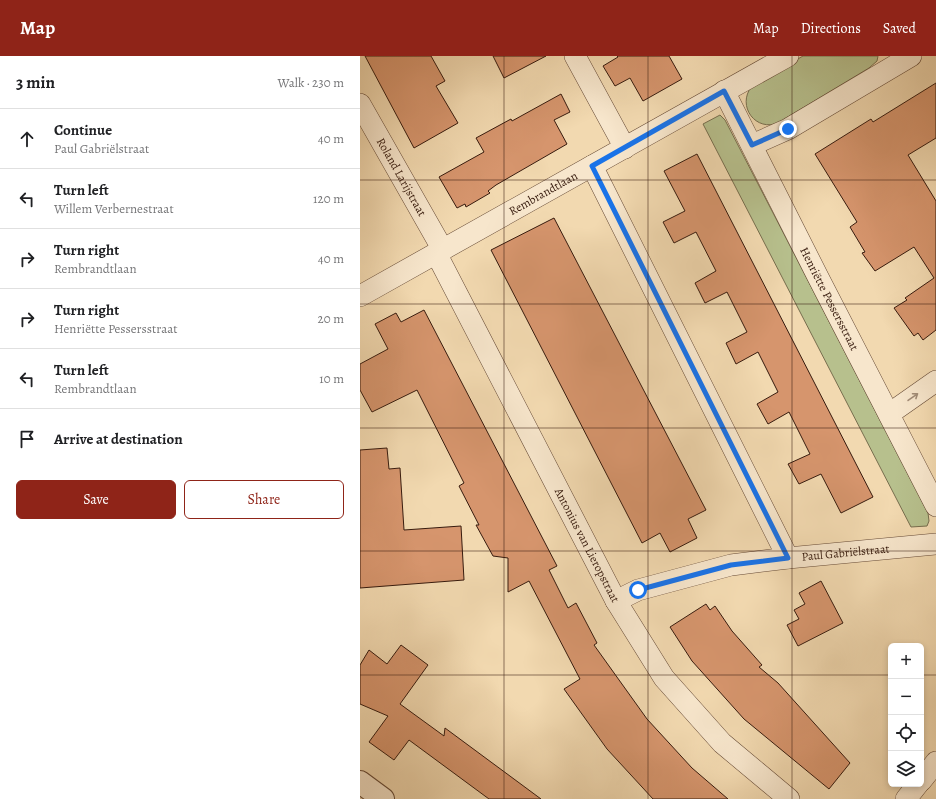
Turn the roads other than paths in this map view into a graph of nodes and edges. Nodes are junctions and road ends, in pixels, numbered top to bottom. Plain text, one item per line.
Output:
1 (575, 56) edge
2 (788, 56) edge
3 (904, 58) edge
4 (724, 91) junction
5 (360, 104) edge
6 (752, 145) junction
7 (625, 148) junction
8 (592, 166) junction
9 (440, 252) junction
10 (360, 296) edge
11 (936, 381) edge
12 (889, 414) junction
13 (936, 506) edge
14 (936, 544) edge
15 (788, 558) junction
16 (616, 601) junction
17 (936, 762) edge
18 (924, 777) edge
19 (360, 782) edge
20 (916, 787) edge
21 (383, 799) edge
22 (789, 799) edge
23 (906, 799) edge

1 - 7 street
2 - 4 street, Rembrandtlaan
3 - 6 street
4 - 6 street, Henriëtte Pessersstraat
4 - 7 street, Rembrandtlaan
5 - 9 street, Roland Larijstraat
6 - 12 street, Henriëtte Pessersstraat
7 - 8 street, Rembrandtlaan
8 - 9 street, Rembrandtlaan
8 - 15 street
9 - 10 street, Rembrandtlaan
9 - 16 street, Antonius van Lieropstraat
12 -> 11 street
12 - 13 street, Henriëtte Pessersstraat
14 - 15 street, Paul Gabriëlstraat
15 - 16 street, Paul Gabriëlstraat
16 - 22 street, Antonius van Lieropstraat
17 - 18 street
19 - 21 street
20 - 23 street

